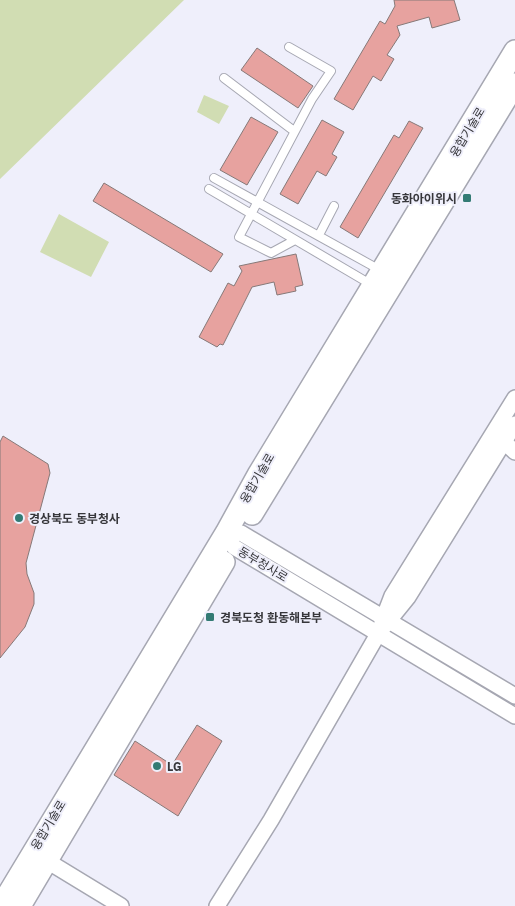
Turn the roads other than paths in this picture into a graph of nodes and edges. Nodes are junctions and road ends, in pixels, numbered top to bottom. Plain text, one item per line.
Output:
1 (288, 46) dead end
2 (515, 51) edge
3 (224, 78) dead end
4 (515, 84) edge
5 (294, 131) junction
6 (214, 178) dead end
7 (208, 189) dead end
8 (258, 201) junction
9 (334, 206) dead end
10 (252, 214) junction
11 (319, 235) junction
12 (295, 240) junction
13 (378, 279) junction
14 (515, 398) edge
15 (515, 424) edge
16 (507, 442) edge
17 (234, 538) junction
18 (386, 619) junction
19 (378, 634) junction
20 (515, 696) edge
21 (515, 716) edge
22 (40, 856) junction
23 (1, 906) edge
24 (20, 906) edge
25 (121, 906) edge
26 (216, 906) edge

1 - 5 lane
2 - 13 street, 융합기술로
3 - 5 lane
4 - 17 street, 융합기술로
5 - 8 lane
6 - 8 lane
7 - 10 lane
8 - 10 lane
8 - 11 lane
9 - 11 lane
10 - 12 lane
10 - 12 lane
11 - 13 lane
12 - 13 lane
13 - 17 street, 융합기술로
14 - 16 street
15 - 16 street
16 - 18 street
17 - 18 street, 동부청사로
17 - 19 street, 동부청사로
17 - 22 street, 융합기술로
18 - 19 street
18 - 20 street, 동부청사로
19 - 21 street, 동부청사로
19 - 26 street
22 - 23 street, 융합기술로
22 - 24 street, 융합기술로
22 - 25 street

